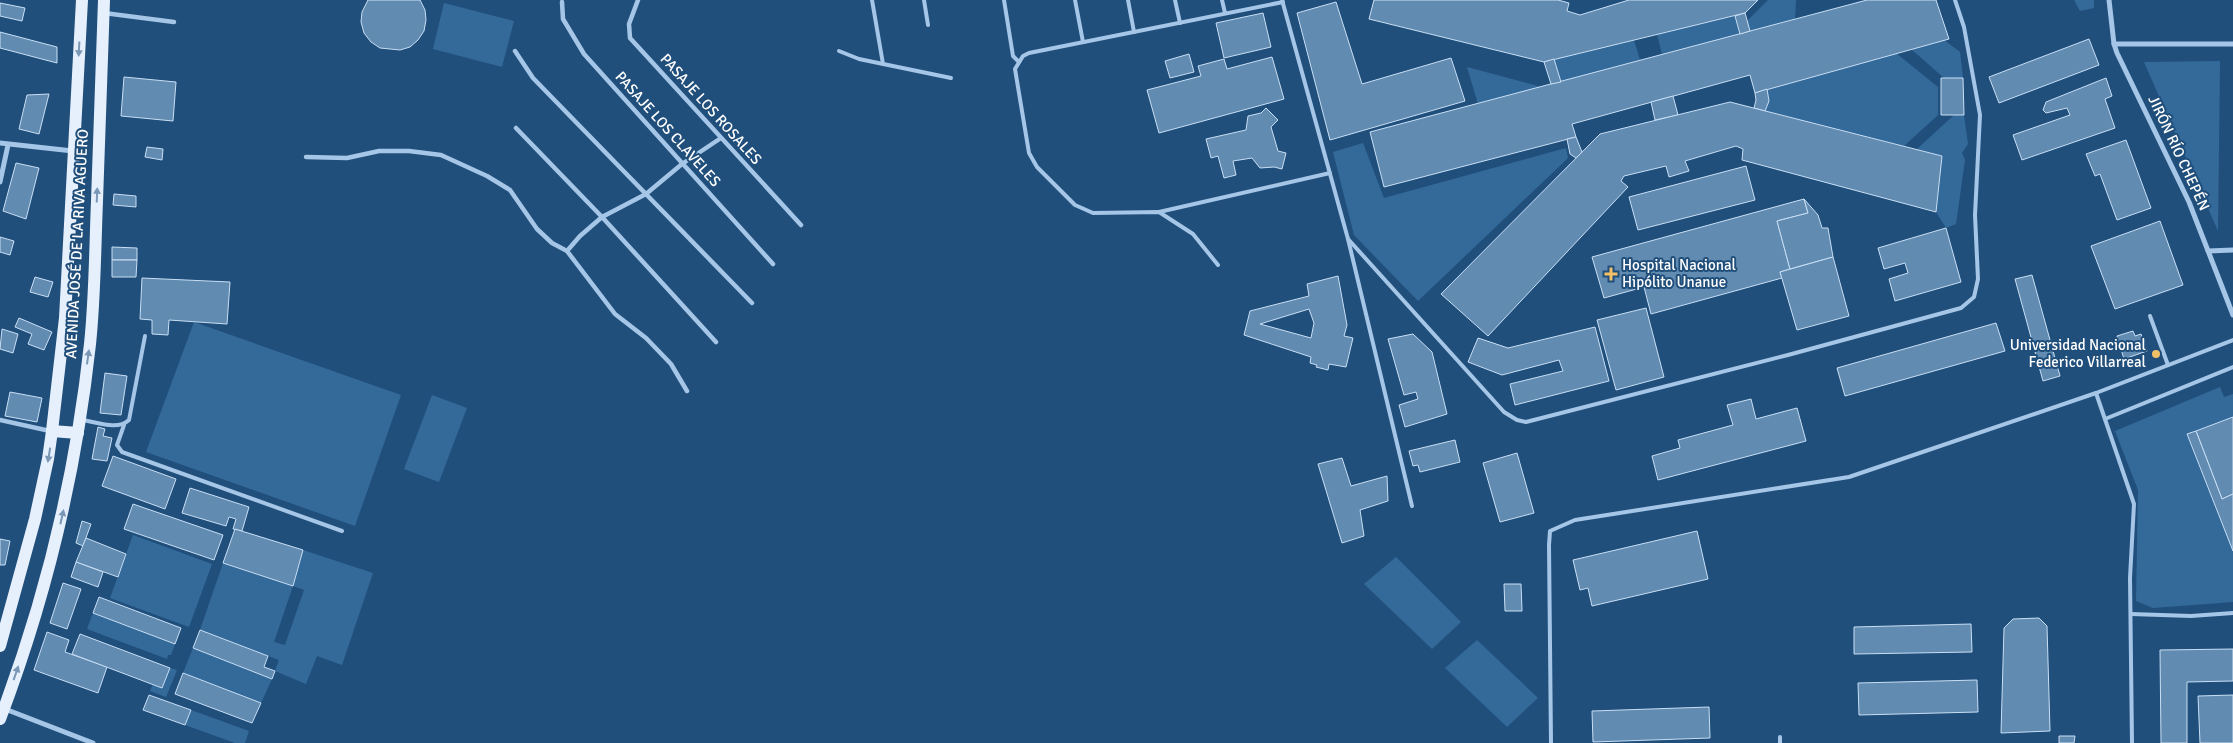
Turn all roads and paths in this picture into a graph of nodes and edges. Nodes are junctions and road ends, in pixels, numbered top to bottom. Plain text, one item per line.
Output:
1 (82, 0) edge
2 (638, 0) edge
3 (872, 0) edge
4 (924, 0) edge
5 (1004, 0) edge
6 (1075, 0) edge
7 (1128, 0) edge
8 (1175, 0) edge
9 (1222, 0) edge
10 (1955, 0) edge
11 (2109, 0) edge
12 (1283, 1) edge
13 (562, 2) dead end
14 (104, 6) edge
15 (1225, 13) junction
16 (174, 22) dead end
17 (1180, 23) junction
18 (928, 25) dead end
19 (1134, 32) junction
20 (1084, 42) junction
21 (2114, 44) junction
22 (2233, 44) edge
23 (515, 51) dead end
24 (839, 51) dead end
25 (1018, 61) junction
26 (883, 64) junction
27 (951, 78) dead end
28 (516, 128) dead end
29 (722, 138) junction
30 (0, 143) edge
31 (8, 145) junction
32 (73, 151) junction
33 (306, 158) dead end
34 (682, 164) junction
35 (1330, 173) junction
36 (0, 182) edge
37 (646, 194) junction
38 (1159, 212) junction
39 (602, 217) junction
40 (801, 225) dead end
41 (1348, 239) junction
42 (2233, 250) edge
43 (567, 251) junction
44 (2208, 251) junction
45 (773, 264) dead end
46 (1218, 265) dead end
47 (752, 303) dead end
48 (2233, 315) edge
49 (2150, 316) dead end
50 (145, 336) dead end
51 (2233, 340) edge
52 (716, 342) dead end
53 (2168, 365) junction
54 (2233, 368) edge
55 (687, 391) dead end
56 (2096, 393) junction
57 (2105, 419) junction
58 (0, 420) edge
59 (80, 420) junction
60 (124, 425) junction
61 (52, 431) junction
62 (78, 433) junction
63 (1412, 506) dead end
64 (342, 531) dead end
65 (2233, 613) edge
66 (2131, 614) junction
67 (0, 646) edge
68 (1, 712) edge
69 (1780, 737) dead end
70 (93, 743) edge
71 (1551, 743) edge
72 (1780, 743) edge
73 (2132, 743) edge

1 -> 32 main road, AVENIDA JOSÉ DE LA RIVA AGUERO
2 - 29 street, PASAJE LOS ROSALES
3 - 26 lane
4 - 18 lane
5 - 25 lane
6 - 20 lane
7 - 19 lane
8 - 17 lane
9 - 15 lane
10 - 41 lane
11 - 21 street, JIRÓN RÍO CHEPÉN
12 - 15 lane
12 - 35 lane
13 - 34 street, PASAJE LOS CLAVELES
14 - 16 street
59 -> 14 main road, AVENIDA JOSÉ DE LA RIVA AGUERO
15 - 17 lane
17 - 19 lane
19 - 20 lane
20 - 25 lane
21 - 22 street
21 - 44 street, JIRÓN RÍO CHEPÉN
23 - 37 street
24 - 26 lane
25 - 38 lane
26 - 27 lane
28 - 39 street
29 - 34 street
29 - 40 street, PASAJE LOS ROSALES
30 - 31 street
31 - 32 street
31 - 36 street
32 - 61 main road, AVENIDA JOSÉ DE LA RIVA AGUERO
33 - 43 street
34 - 37 street
34 - 45 street, PASAJE LOS CLAVELES
35 - 38 lane
35 - 41 lane
37 - 39 street
37 - 47 street
38 - 46 lane
39 - 43 street
39 - 52 street
41 - 63 lane
42 - 44 street
43 - 55 street
44 - 48 street, JIRÓN RÍO CHEPÉN
49 - 53 lane
50 - 60 lane
51 - 53 lane
53 - 56 lane
54 - 57 lane
56 - 57 lane
56 - 71 lane
57 - 66 lane
58 - 61 street
59 - 60 lane
59 - 62 main road, AVENIDA JOSÉ DE LA RIVA AGUERO
60 - 64 lane
61 - 62 main road
61 -> 67 main road, AVENIDA JOSÉ DE LA RIVA AGUERO
68 -> 62 main road, AVENIDA JOSÉ DE LA RIVA AGUERO
65 - 66 lane
66 - 73 lane
68 - 70 street
69 - 72 lane

